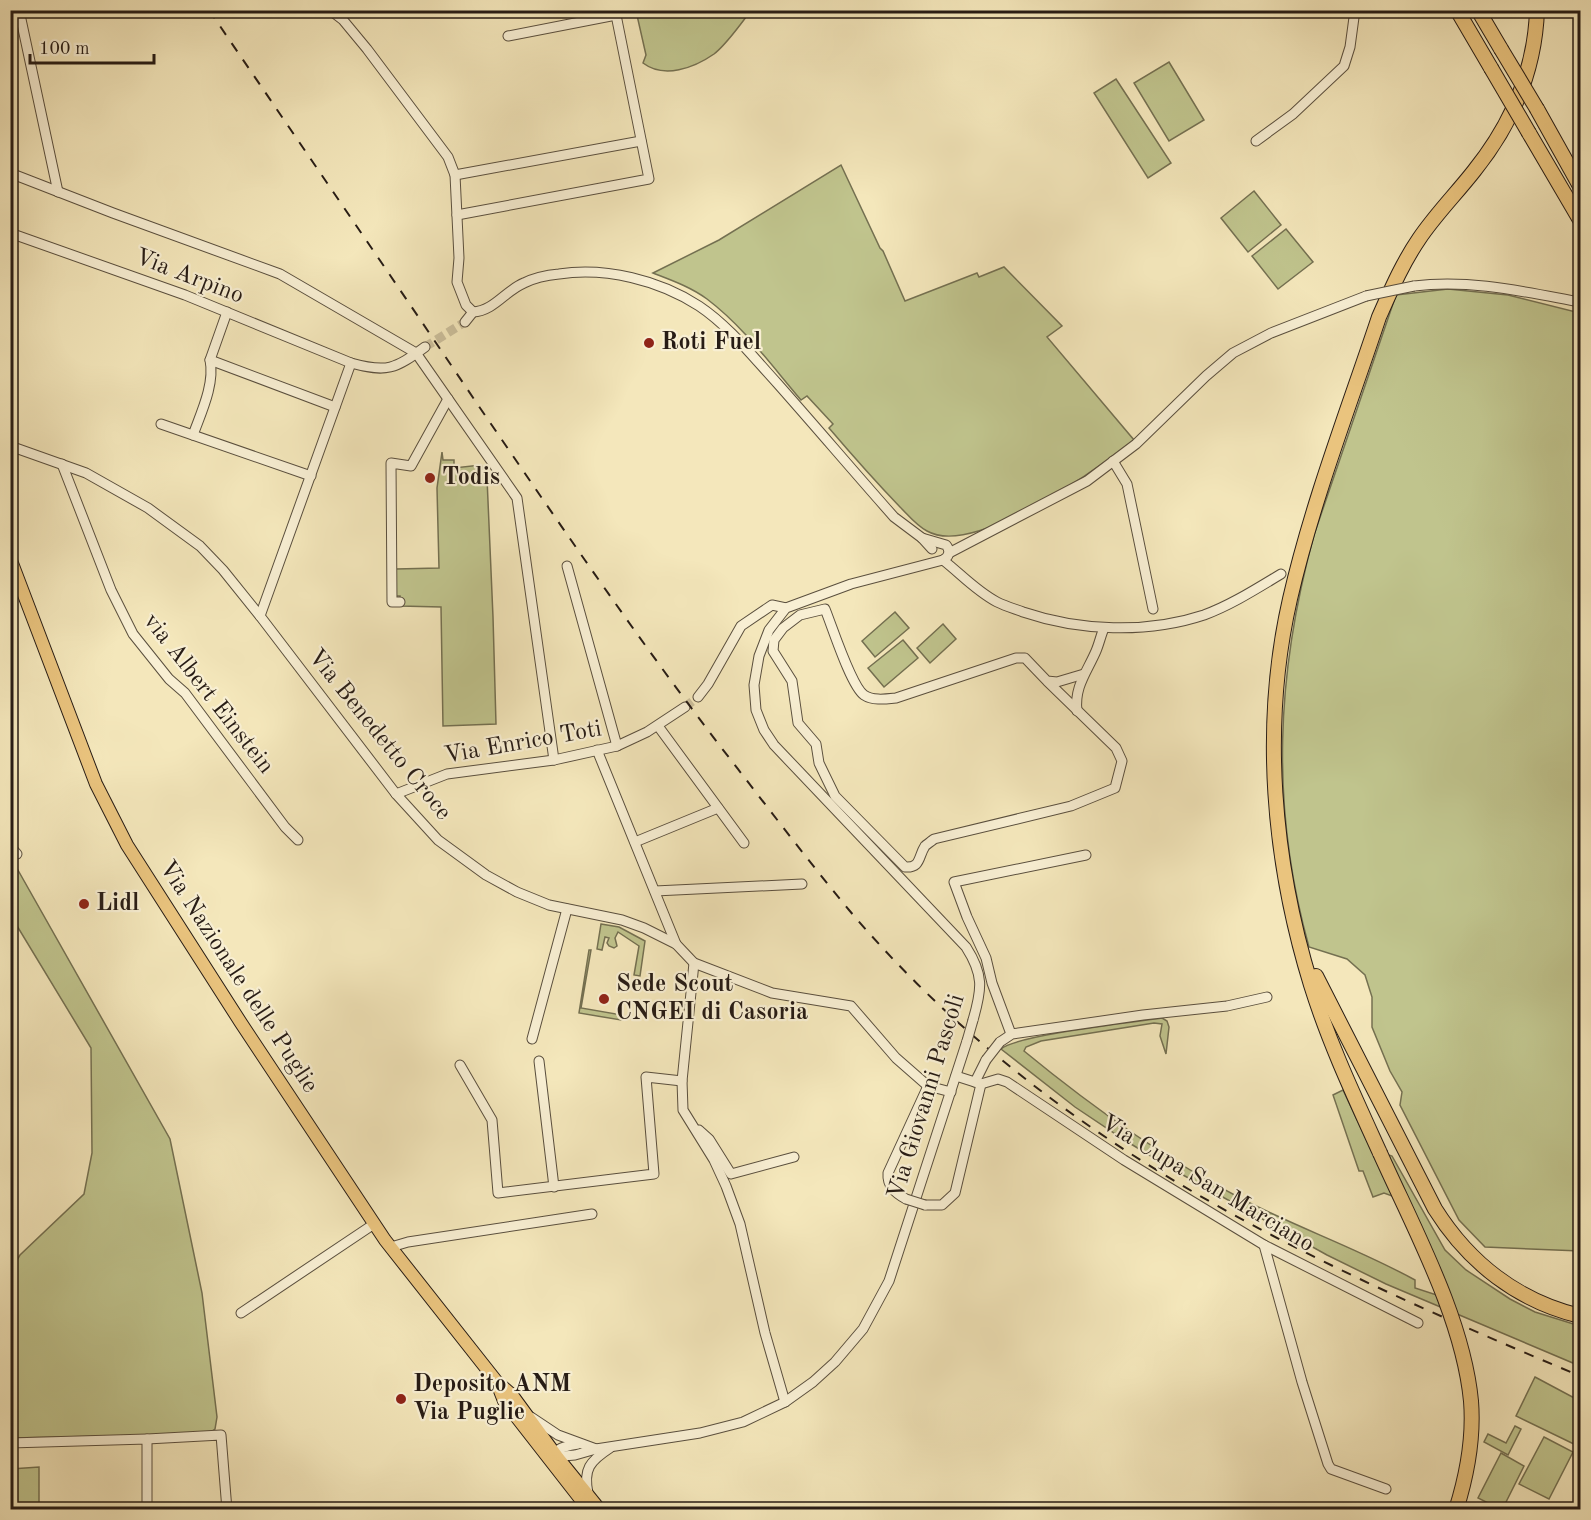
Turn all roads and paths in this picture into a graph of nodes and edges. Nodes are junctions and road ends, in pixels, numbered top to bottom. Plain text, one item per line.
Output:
1 (19, 10) edge
2 (330, 10) edge
3 (1355, 10) edge
4 (1457, 10) edge
5 (1478, 10) edge
6 (1537, 10) edge
7 (615, 13) edge
8 (508, 36) dead end
9 (641, 141) junction
10 (1256, 141) dead end
11 (10, 173) edge
12 (455, 175) junction
13 (1581, 186) edge
14 (58, 192) junction
15 (457, 215) junction
16 (1581, 220) edge
17 (10, 233) edge
18 (1581, 302) edge
19 (227, 312) junction
20 (473, 312) junction
21 (465, 322) tunnel mouth
22 (420, 350) junction
23 (210, 360) junction
24 (351, 363) junction
25 (448, 399) junction
26 (335, 407) junction
27 (161, 424) dead end
28 (193, 435) junction
29 (10, 446) edge
30 (1113, 461) junction
31 (62, 464) junction
32 (311, 476) junction
33 (941, 552) junction
34 (10, 558) edge
35 (567, 566) dead end
36 (1281, 574) dead end
37 (400, 602) dead end
38 (786, 608) junction
39 (1154, 609) dead end
40 (260, 616) junction
41 (1104, 628) junction
42 (1084, 674) junction
43 (1047, 681) junction
44 (698, 697) tunnel mouth
45 (686, 706) tunnel mouth
46 (1077, 711) junction
47 (658, 726) junction
48 (617, 746) junction
49 (597, 750) junction
50 (554, 760) junction
51 (396, 794) junction
52 (718, 808) junction
53 (298, 840) dead end
54 (635, 842) junction
55 (744, 843) dead end
56 (10, 846) edge
57 (17, 854) dead end
58 (1086, 855) dead end
59 (802, 884) dead end
60 (655, 891) junction
61 (567, 909) junction
62 (1298, 939) junction
63 (676, 944) junction
64 (694, 963) junction
65 (1267, 997) dead end
66 (1011, 1034) junction
67 (532, 1039) dead end
68 (539, 1061) dead end
69 (460, 1065) dead end
70 (956, 1076) junction
71 (682, 1081) junction
72 (978, 1083) junction
73 (928, 1086) junction
74 (951, 1092) junction
75 (692, 1124) junction
76 (794, 1157) dead end
77 (554, 1187) junction
78 (592, 1214) dead end
79 (374, 1224) junction
80 (1264, 1245) junction
81 (391, 1247) junction
82 (241, 1312) dead end
83 (1581, 1317) edge
84 (1418, 1323) dead end
85 (497, 1382) junction
86 (785, 1402) junction
87 (524, 1412) junction
88 (147, 1439) junction
89 (10, 1443) edge
90 (580, 1444) junction
91 (610, 1448) junction
92 (596, 1449) junction
93 (552, 1457) junction
94 (1386, 1489) dead end
95 (588, 1493) junction
96 (147, 1509) edge
97 (226, 1509) edge
98 (589, 1509) edge
99 (600, 1509) edge
100 (1456, 1509) edge

1 - 14 street
2 - 12 street
3 - 10 street
4 - 16 highway, bridge
5 - 13 highway, bridge
6 - 62 highway
7 - 8 street
7 - 9 street
9 - 12 street
9 - 15 street
11 - 14 street
12 - 15 street
14 - 22 street
15 - 20 street
17 - 19 street, Via Arpino
18 - 30 street, bridge
19 - 23 street
19 - 24 street, Via Arpino
20 - 21 street
20 - 33 street
22 - 24 street, Via Arpino
22 - 25 street
23 - 26 street
23 - 28 street
24 - 26 street
25 - 37 street
25 - 50 street
26 - 32 street
27 - 28 street
28 - 32 street
29 - 31 street, Via Benedetto Croce
30 - 33 street
30 - 39 street
31 - 40 street, Via Benedetto Croce
31 - 53 street, via Albert Einstein
32 - 40 street
33 - 38 street
33 - 41 street
34 - 79 main road, Via Nazionale delle Puglie
35 - 48 street
36 - 41 street
38 - 44 street
38 - 70 street, Via Giovanni Pascoli, bridge
40 - 51 street, Via Benedetto Croce
41 - 42 street
42 - 43 street
42 - 46 street
43 - 46 street
43 - 46 street
45 - 47 street, Via Enrico Toti
47 - 48 street, Via Enrico Toti
47 - 52 street
48 - 49 street, Via Enrico Toti
49 - 50 street, Via Enrico Toti
49 - 54 street
50 - 51 street, Via Enrico Toti
51 - 61 street, Via Benedetto Croce
52 - 54 street
52 - 55 street
54 - 60 street
56 - 57 street
58 - 66 street
59 - 60 street
60 - 63 street
61 - 63 street, Via Benedetto Croce
61 - 67 street
62 - 83 highway
62 - 100 highway, bridge
63 - 64 street, Via Benedetto Croce
64 - 71 street
64 - 73 street, Via Benedetto Croce
65 - 66 street
66 - 72 street, bridge
68 - 77 street
69 - 77 street
70 - 72 street, Via Cupa San Marciano
70 - 74 street, Via Giovanni Pascoli
71 - 75 street
71 - 77 street
72 - 73 street, bridge
72 - 80 street, Via Cupa San Marciano
73 - 74 street, Via Benedetto Croce
74 - 86 street, Via Giovanni Pascoli
75 - 76 street
75 - 86 street
78 - 81 street
79 - 81 main road, Via Nazionale delle Puglie
79 - 82 street
80 - 84 street, Via Cupa San Marciano
80 - 94 street
81 - 85 main road, Via Nazionale delle Puglie
85 - 87 main road, Via Nazionale delle Puglie
85 - 93 main road, Via Nazionale delle Puglie
86 - 91 street, Via Giovanni Pascoli
87 - 90 street
87 - 93 main road, Via Nazionale delle Puglie
88 - 89 street
88 - 96 street
88 - 97 street
90 - 92 street
90 - 93 street
91 - 92 street, Via Giovanni Pascoli
91 - 95 street
92 - 93 street
93 - 95 main road, Via Nazionale delle Puglie
93 - 98 main road, Via Nazionale delle Puglie
95 - 99 main road, Via Nazionale delle Puglie

